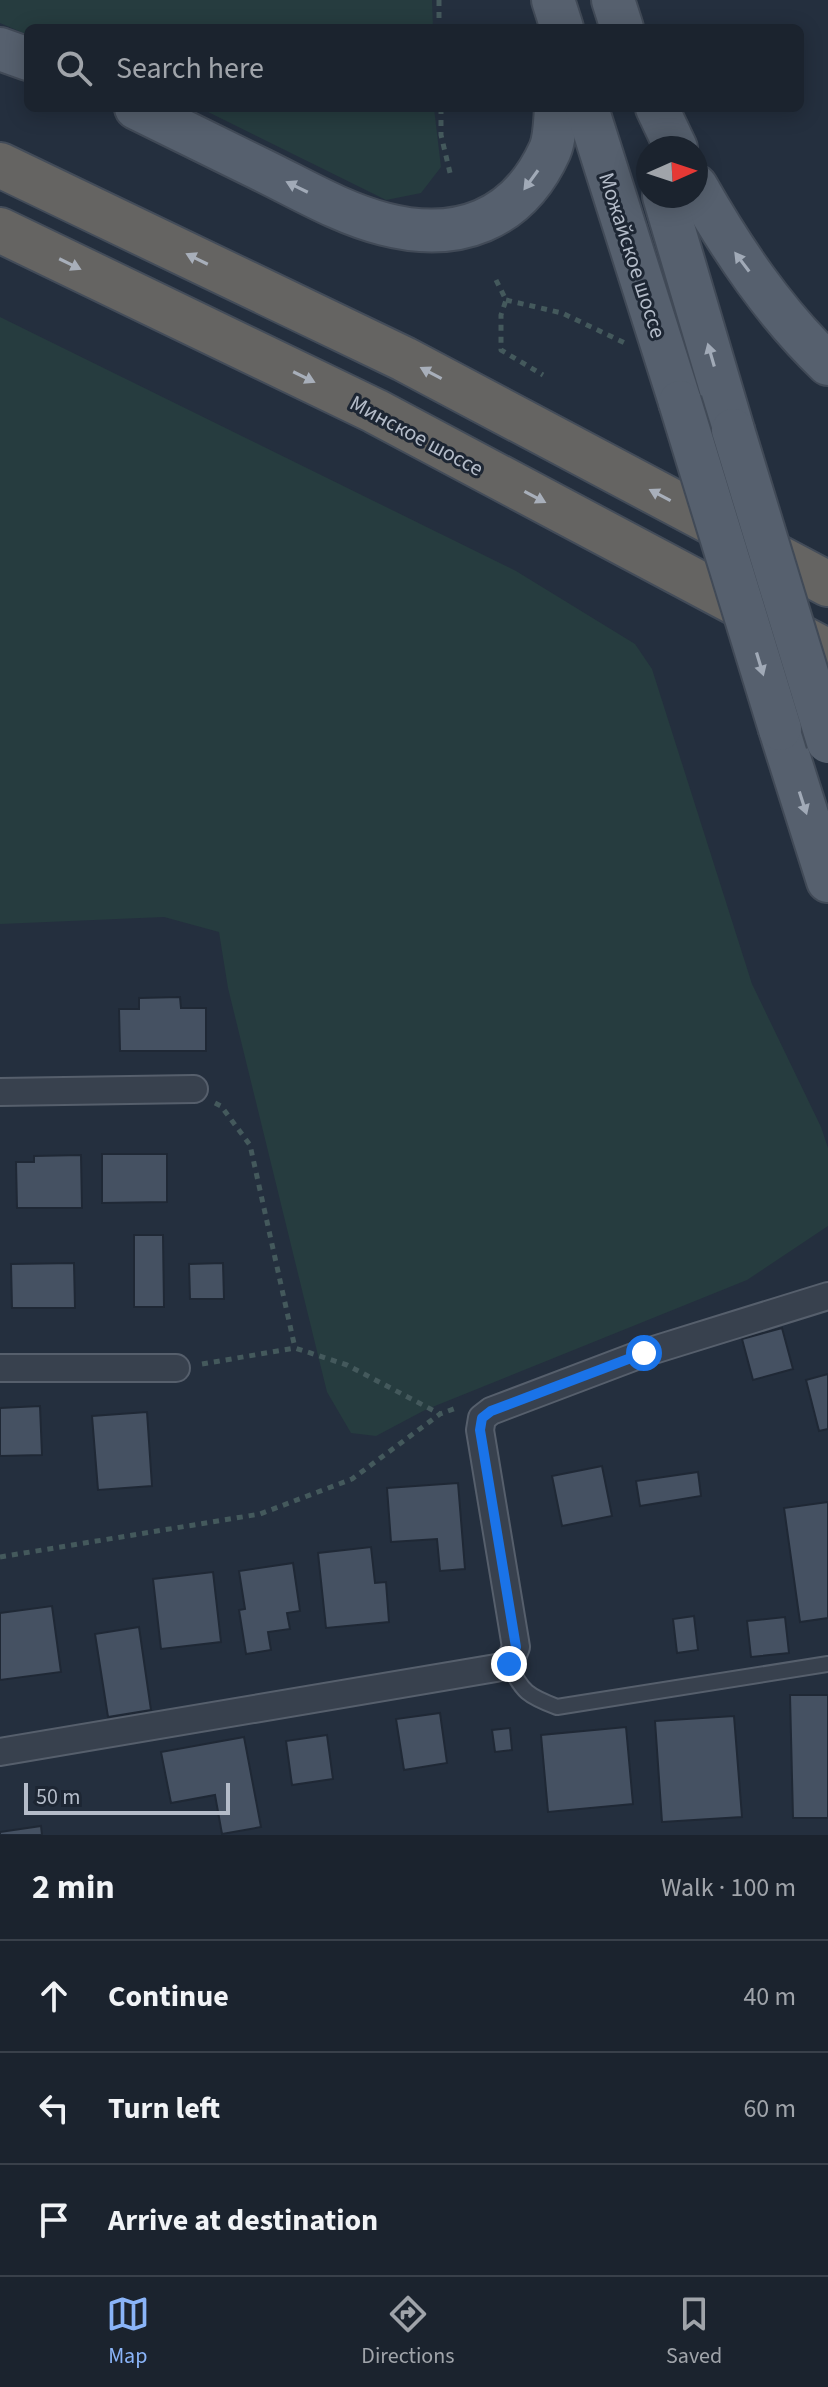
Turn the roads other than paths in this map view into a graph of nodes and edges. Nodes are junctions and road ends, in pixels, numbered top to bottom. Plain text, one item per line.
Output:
1 (613, 0) edge
2 (621, 24) edge
3 (0, 49) edge
4 (24, 58) edge
5 (144, 112) edge
6 (556, 112) edge
7 (588, 112) edge
8 (641, 112) edge
9 (659, 112) edge
10 (647, 136) edge
11 (670, 136) edge
12 (0, 165) edge
13 (708, 207) edge
14 (668, 208) edge
15 (0, 230) edge
16 (828, 364) edge
17 (828, 584) edge
18 (828, 652) edge
19 (828, 742) edge
20 (828, 881) edge
21 (194, 1089) road end
22 (0, 1092) edge
23 (828, 1296) edge
24 (0, 1368) edge
25 (176, 1368) road end
26 (509, 1664) junction
27 (828, 1664) edge
28 (0, 1752) edge

1 - 2 main road
3 - 4 main road
6 -> 5 main road
7 -> 20 main road, Можайское шоссе, bridge
8 - 10 main road
9 - 11 main road
17 -> 12 highway
16 -> 13 main road
19 -> 14 main road, Можайское шоссе, bridge
15 -> 18 highway, Минское шоссе
21 - 22 street
23 - 26 street
24 - 25 street
26 - 27 lane
26 - 28 street

